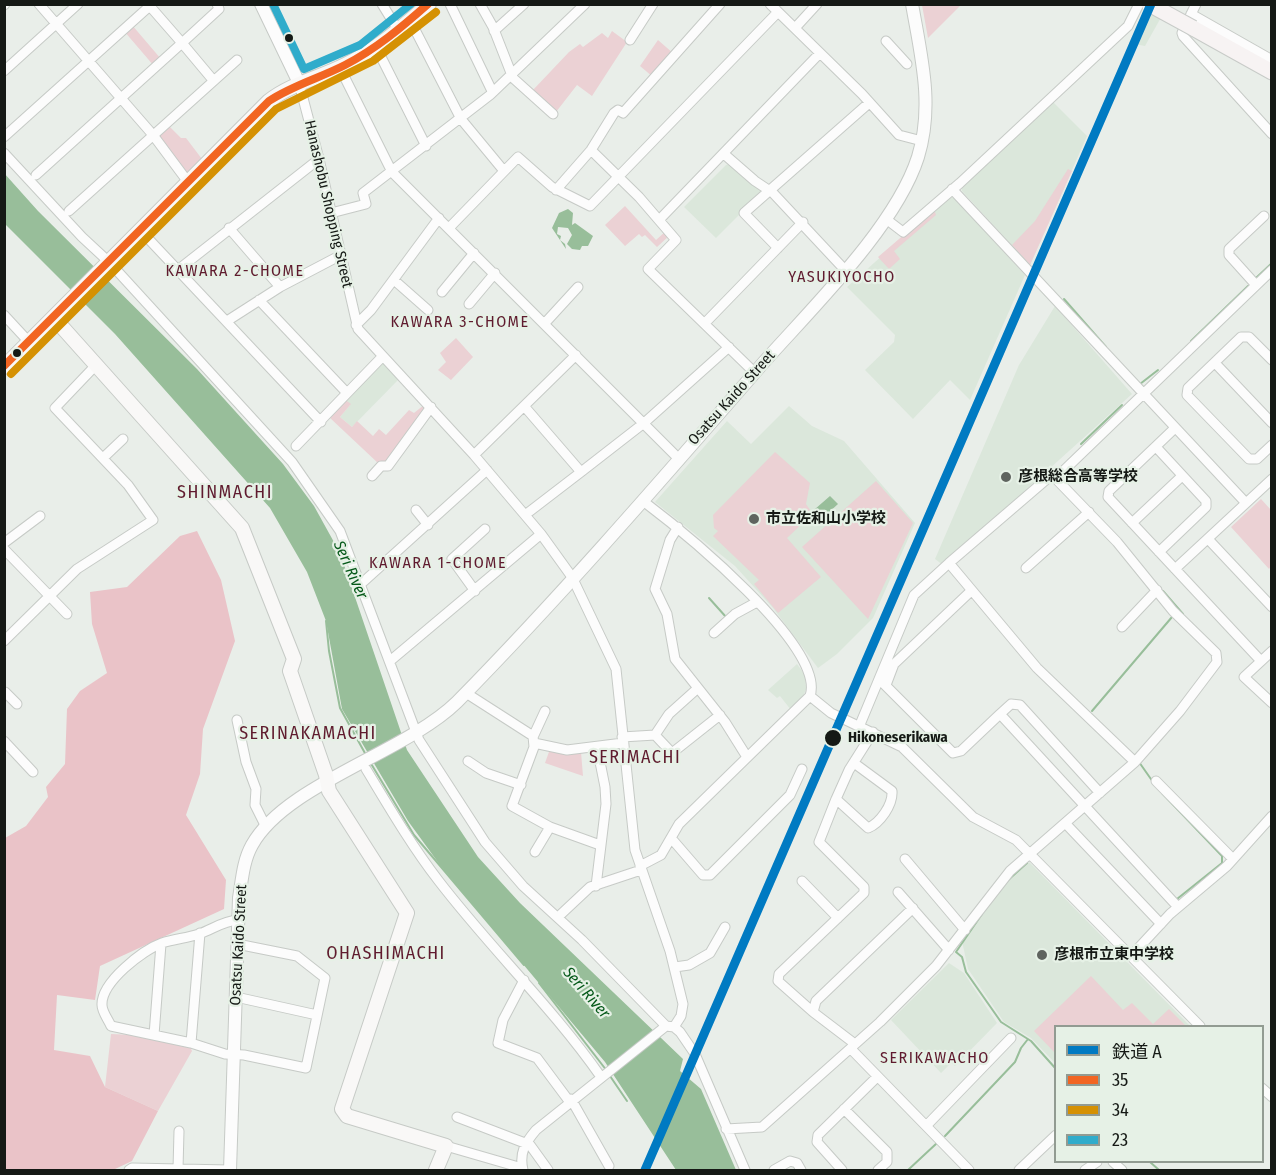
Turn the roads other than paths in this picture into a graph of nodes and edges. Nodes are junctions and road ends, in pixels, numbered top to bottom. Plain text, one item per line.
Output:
1 (39, 4) edge
2 (78, 4) edge
3 (217, 4) edge
4 (261, 4) edge
5 (382, 4) edge
6 (429, 4) edge
7 (450, 4) edge
8 (480, 4) edge
9 (524, 4) edge
10 (585, 4) edge
11 (654, 4) edge
12 (720, 4) edge
13 (771, 4) edge
14 (817, 4) edge
15 (912, 4) edge
16 (1127, 4) edge
17 (1196, 4) edge
18 (150, 5) edge
19 (1142, 6) edge
20 (778, 12) junction
21 (410, 20) junction
22 (1192, 21) junction
23 (56, 24) junction
24 (795, 28) junction
25 (398, 30) junction
26 (494, 30) junction
27 (630, 40) dead end
28 (886, 41) dead end
29 (182, 43) junction
30 (376, 47) junction
31 (820, 53) junction
32 (237, 60) dead end
33 (1272, 60) edge
34 (88, 62) junction
35 (907, 63) dead end
36 (340, 68) junction
37 (4, 71) edge
38 (1272, 72) edge
39 (511, 75) junction
40 (213, 80) junction
41 (299, 83) junction
42 (492, 91) junction
43 (120, 99) junction
44 (869, 103) junction
45 (553, 114) dead end
46 (461, 119) junction
47 (1272, 134) edge
48 (153, 135) junction
49 (4, 137) edge
50 (922, 141) junction
51 (426, 146) junction
52 (591, 150) junction
53 (4, 153) edge
54 (724, 153) junction
55 (320, 159) junction
56 (504, 171) junction
57 (392, 172) junction
58 (36, 175) dead end
59 (619, 176) junction
60 (188, 182) junction
61 (769, 189) junction
62 (952, 189) junction
63 (556, 190) junction
64 (69, 211) dead end
65 (331, 213) junction
66 (1264, 216) dead end
67 (439, 218) junction
68 (660, 219) junction
69 (886, 219) junction
70 (803, 222) junction
71 (229, 228) junction
72 (449, 228) junction
73 (141, 231) junction
74 (778, 248) junction
75 (474, 254) junction
76 (341, 255) junction
77 (107, 265) junction
78 (179, 269) junction
79 (845, 270) junction
80 (1272, 270) edge
81 (495, 273) junction
82 (394, 280) junction
83 (1256, 285) junction
84 (280, 287) junction
85 (578, 287) dead end
86 (442, 292) dead end
87 (259, 300) junction
88 (470, 304) dead end
89 (428, 310) dead end
90 (4, 315) edge
91 (54, 318) junction
92 (227, 321) junction
93 (544, 323) junction
94 (705, 323) junction
95 (356, 325) junction
96 (29, 342) junction
97 (729, 347) junction
98 (576, 355) junction
99 (382, 357) junction
100 (1272, 360) edge
101 (1215, 363) junction
102 (96, 365) junction
103 (4, 367) edge
104 (755, 373) junction
105 (347, 393) junction
106 (1142, 393) junction
107 (524, 406) junction
108 (430, 407) junction
109 (321, 422) junction
110 (644, 423) junction
111 (1272, 423) edge
112 (1175, 428) junction
113 (123, 440) dead end
114 (1272, 445) edge
115 (296, 446) dead end
116 (1156, 447) junction
117 (474, 455) junction
118 (103, 458) junction
119 (679, 459) junction
120 (488, 470) junction
121 (581, 472) junction
122 (372, 476) dead end
123 (1182, 476) junction
124 (1057, 477) junction
125 (1272, 478) edge
126 (643, 501) junction
127 (1246, 503) junction
128 (416, 510) dead end
129 (1089, 512) junction
130 (525, 515) junction
131 (40, 516) dead end
132 (1132, 523) junction
133 (428, 525) junction
134 (678, 527) junction
135 (485, 529) dead end
136 (541, 534) junction
137 (1208, 539) junction
138 (4, 543) edge
139 (5, 550) edge
140 (1159, 552) junction
141 (949, 563) junction
142 (1026, 568) dead end
143 (1176, 569) junction
144 (572, 577) junction
145 (362, 583) junction
146 (1157, 590) junction
147 (475, 591) junction
148 (971, 591) junction
149 (49, 595) junction
150 (757, 602) junction
151 (1272, 607) edge
152 (66, 614) dead end
153 (1122, 627) dead end
154 (714, 633) dead end
155 (4, 641) edge
156 (1272, 651) edge
157 (390, 661) junction
158 (1261, 661) junction
159 (882, 682) junction
160 (698, 688) junction
161 (466, 693) junction
162 (810, 696) junction
163 (1272, 703) edge
164 (545, 711) dead end
165 (1000, 714) junction
166 (720, 715) junction
167 (237, 720) dead end
168 (859, 727) junction
169 (873, 732) junction
170 (414, 734) junction
171 (655, 735) junction
172 (534, 740) junction
173 (622, 740) junction
174 (4, 741) edge
175 (597, 747) junction
176 (747, 757) junction
177 (468, 761) dead end
178 (1135, 762) junction
179 (854, 763) junction
180 (366, 765) junction
181 (802, 769) dead end
182 (33, 772) dead end
183 (1156, 781) dead end
184 (327, 783) junction
185 (521, 785) junction
186 (1100, 793) junction
187 (836, 799) junction
188 (1085, 808) junction
189 (1272, 816) edge
190 (1066, 824) junction
191 (266, 827) junction
192 (550, 827) junction
193 (671, 838) junction
194 (600, 845) junction
195 (535, 852) dead end
196 (1030, 854) junction
197 (905, 859) dead end
198 (1233, 859) junction
199 (640, 868) junction
200 (801, 881) dead end
201 (596, 886) junction
202 (898, 892) dead end
203 (1178, 907) junction
204 (913, 908) junction
205 (558, 917) junction
206 (838, 918) junction
207 (238, 920) junction
208 (1161, 924) junction
209 (725, 927) dead end
210 (965, 930) junction
211 (200, 933) junction
212 (161, 944) junction
213 (237, 944) junction
214 (949, 950) junction
215 (1131, 956) junction
216 (675, 967) junction
217 (525, 980) junction
218 (236, 998) junction
219 (813, 1012) junction
220 (317, 1015) junction
221 (1199, 1025) edge
222 (667, 1028) junction
223 (154, 1035) junction
224 (1011, 1038) dead end
225 (191, 1043) junction
226 (853, 1046) junction
227 (234, 1054) junction
228 (603, 1075) junction
229 (877, 1077) junction
230 (570, 1100) junction
231 (844, 1109) junction
232 (457, 1118) dead end
233 (927, 1125) junction
234 (726, 1129) junction
235 (179, 1131) dead end
236 (1054, 1136) edge
237 (524, 1144) junction
238 (446, 1146) junction
239 (961, 1162) junction
240 (609, 1166) dead end
241 (178, 1168) junction
242 (167, 1169) edge
243 (523, 1169) edge
244 (129, 1170) edge
245 (194, 1170) edge
246 (230, 1170) edge
247 (436, 1170) edge
248 (548, 1170) edge
249 (745, 1170) edge
250 (774, 1170) edge
251 (801, 1170) edge
252 (842, 1170) edge
253 (878, 1170) edge
254 (952, 1170) edge
255 (969, 1170) edge
256 (1019, 1170) edge

1 - 23 street
2 - 23 street
3 - 29 street
4 - 41 street
5 - 25 street
6 - 21 main road
7 - 42 street
8 - 26 street
9 - 26 street
10 - 39 street
11 - 27 street
12 - 52 street
13 - 20 street
14 - 24 street
15 - 50 street, Osatsu Kaido Street
16 - 19 street
17 - 22 street
18 - 29 street
18 - 34 street
19 - 22 main road, bridge
19 - 62 street
20 - 24 street
20 - 59 street
21 - 25 main road
21 - 46 street
22 - 33 street
22 - 38 main road
22 - 47 street
23 - 34 street
23 - 37 street
24 - 31 street
25 - 30 main road
26 - 39 street
28 - 35 street
29 - 40 street
29 - 43 street
30 - 36 main road
30 - 51 street
31 - 44 street
31 - 54 street
32 - 40 street
34 - 43 street
34 - 49 street
36 - 41 main road
36 - 57 street
39 - 42 street
39 - 45 street
40 - 48 street
41 - 55 street, Hanashobu Shopping Street
41 - 60 main road
42 - 46 street
43 - 48 street
43 - 58 street
44 - 50 street
44 - 61 street
46 - 51 street
46 - 56 street
48 - 60 street
48 - 64 street
50 - 69 street, Osatsu Kaido Street
51 - 57 street
52 - 59 street
52 - 63 street
53 - 77 street
54 - 61 street
54 - 68 street
55 - 65 street, Hanashobu Shopping Street
55 - 71 street
56 - 63 street
56 - 72 street
57 - 65 street
57 - 67 street
59 - 63 street
59 - 68 street
60 - 73 main road
61 - 70 street
61 - 74 street
62 - 69 street
62 - 106 street
65 - 76 street, Hanashobu Shopping Street
66 - 83 street
67 - 72 street
67 - 82 street
68 - 94 street
69 - 79 street, Osatsu Kaido Street
70 - 74 street
70 - 79 street
71 - 78 street
71 - 84 street
72 - 75 street
73 - 77 main road
73 - 78 street
74 - 94 street
75 - 81 street
75 - 86 street
76 - 84 street
76 - 95 street, Hanashobu Shopping Street
77 - 91 main road
77 - 145 street
78 - 92 street
79 - 104 street, Osatsu Kaido Street
80 - 83 street
81 - 88 street
81 - 93 street
82 - 89 street
82 - 95 street
83 - 106 street
84 - 87 street
85 - 93 street
87 - 92 street
87 - 105 street
90 - 96 street
91 - 96 main road
91 - 102 main road
92 - 109 street
93 - 98 street
94 - 97 street
95 - 99 street
96 - 103 main road
97 - 104 street
97 - 110 street
98 - 107 street
98 - 110 street
99 - 105 street
99 - 108 street
100 - 101 street
101 - 111 street
101 - 114 street
102 - 118 street
102 - 184 main road
104 - 119 street, Osatsu Kaido Street
105 - 109 street
106 - 112 street
106 - 124 street
107 - 117 street
107 - 121 street
108 - 117 street
108 - 122 street
109 - 115 street
110 - 119 street
110 - 121 street
112 - 116 street
112 - 127 street
113 - 118 street
116 - 123 street
116 - 132 street
117 - 120 street
118 - 149 street
119 - 126 street, Osatsu Kaido Street
120 - 130 street
120 - 133 street
121 - 130 street
123 - 132 street
123 - 140 street
124 - 129 street
124 - 141 street
125 - 127 street
126 - 134 street
126 - 144 street, Osatsu Kaido Street
127 - 137 street
128 - 133 street
129 - 142 street
129 - 146 street
130 - 136 street
131 - 138 street
132 - 140 street
133 - 145 street
134 - 150 street
134 - 160 street
135 - 147 street
136 - 144 street
136 - 147 street
137 - 143 street
137 - 151 street
139 - 149 street
140 - 143 street
141 - 148 street
141 - 159 street
143 - 158 street
144 - 161 street, Osatsu Kaido Street
144 - 173 street
145 - 157 street
146 - 153 street
146 - 178 street
147 - 157 street
148 - 159 street
148 - 178 street
149 - 152 street
149 - 155 street
150 - 154 street
150 - 162 street
156 - 158 street
157 - 170 street
158 - 163 street
159 - 165 street
159 - 168 street
160 - 166 street
160 - 171 street
161 - 170 street, Osatsu Kaido Street
161 - 172 street
162 - 168 street
162 - 176 street
164 - 172 street
165 - 186 street
165 - 188 street
166 - 171 street
166 - 176 street
167 - 191 street
168 - 169 street
169 - 179 street
169 - 196 street
170 - 180 street, Osatsu Kaido Street
170 - 205 street
171 - 173 street
172 - 175 street
172 - 185 street
173 - 175 street
173 - 199 street
174 - 182 street
175 - 194 street
176 - 193 street
177 - 185 street
178 - 186 street
179 - 187 street
179 - 187 street
180 - 184 street, Osatsu Kaido Street
180 - 217 street
181 - 193 street
183 - 198 street
184 - 191 street, Osatsu Kaido Street
184 - 238 main road
185 - 192 street
186 - 188 street
187 - 206 street
188 - 190 street
188 - 203 street
189 - 198 street
190 - 196 street
190 - 208 street
191 - 207 street, Osatsu Kaido Street
192 - 194 street
192 - 195 street
193 - 199 street
194 - 201 street
196 - 210 street
196 - 215 street
197 - 210 street
198 - 203 street
199 - 201 street
199 - 216 street
200 - 206 street
201 - 205 street
202 - 204 street
203 - 208 street
204 - 214 street
204 - 219 street
205 - 222 street
206 - 219 street
207 - 211 street
207 - 213 street, Osatsu Kaido Street
208 - 215 street
209 - 216 street
210 - 214 street
211 - 212 street
211 - 225 street
212 - 223 street
212 - 223 street
213 - 218 street, Osatsu Kaido Street
213 - 220 street
214 - 226 street
215 - 221 street
216 - 222 street
217 - 228 street
217 - 230 street
218 - 220 street
218 - 227 street, Osatsu Kaido Street
219 - 226 street
220 - 227 street
222 - 228 street
222 - 234 street
223 - 225 street
224 - 233 street
225 - 227 street
226 - 229 street
226 - 234 street
227 - 246 street, Osatsu Kaido Street
228 - 230 street
229 - 231 street
229 - 233 street
230 - 237 street
230 - 240 street
231 - 252 street
231 - 253 street
232 - 237 street
233 - 239 street
234 - 249 street
235 - 241 street
236 - 256 street
237 - 243 street
237 - 248 street
238 - 243 street
238 - 247 main road
239 - 254 street
239 - 255 street
241 - 242 street
241 - 245 street
242 - 244 street
245 - 246 street
250 - 251 street

